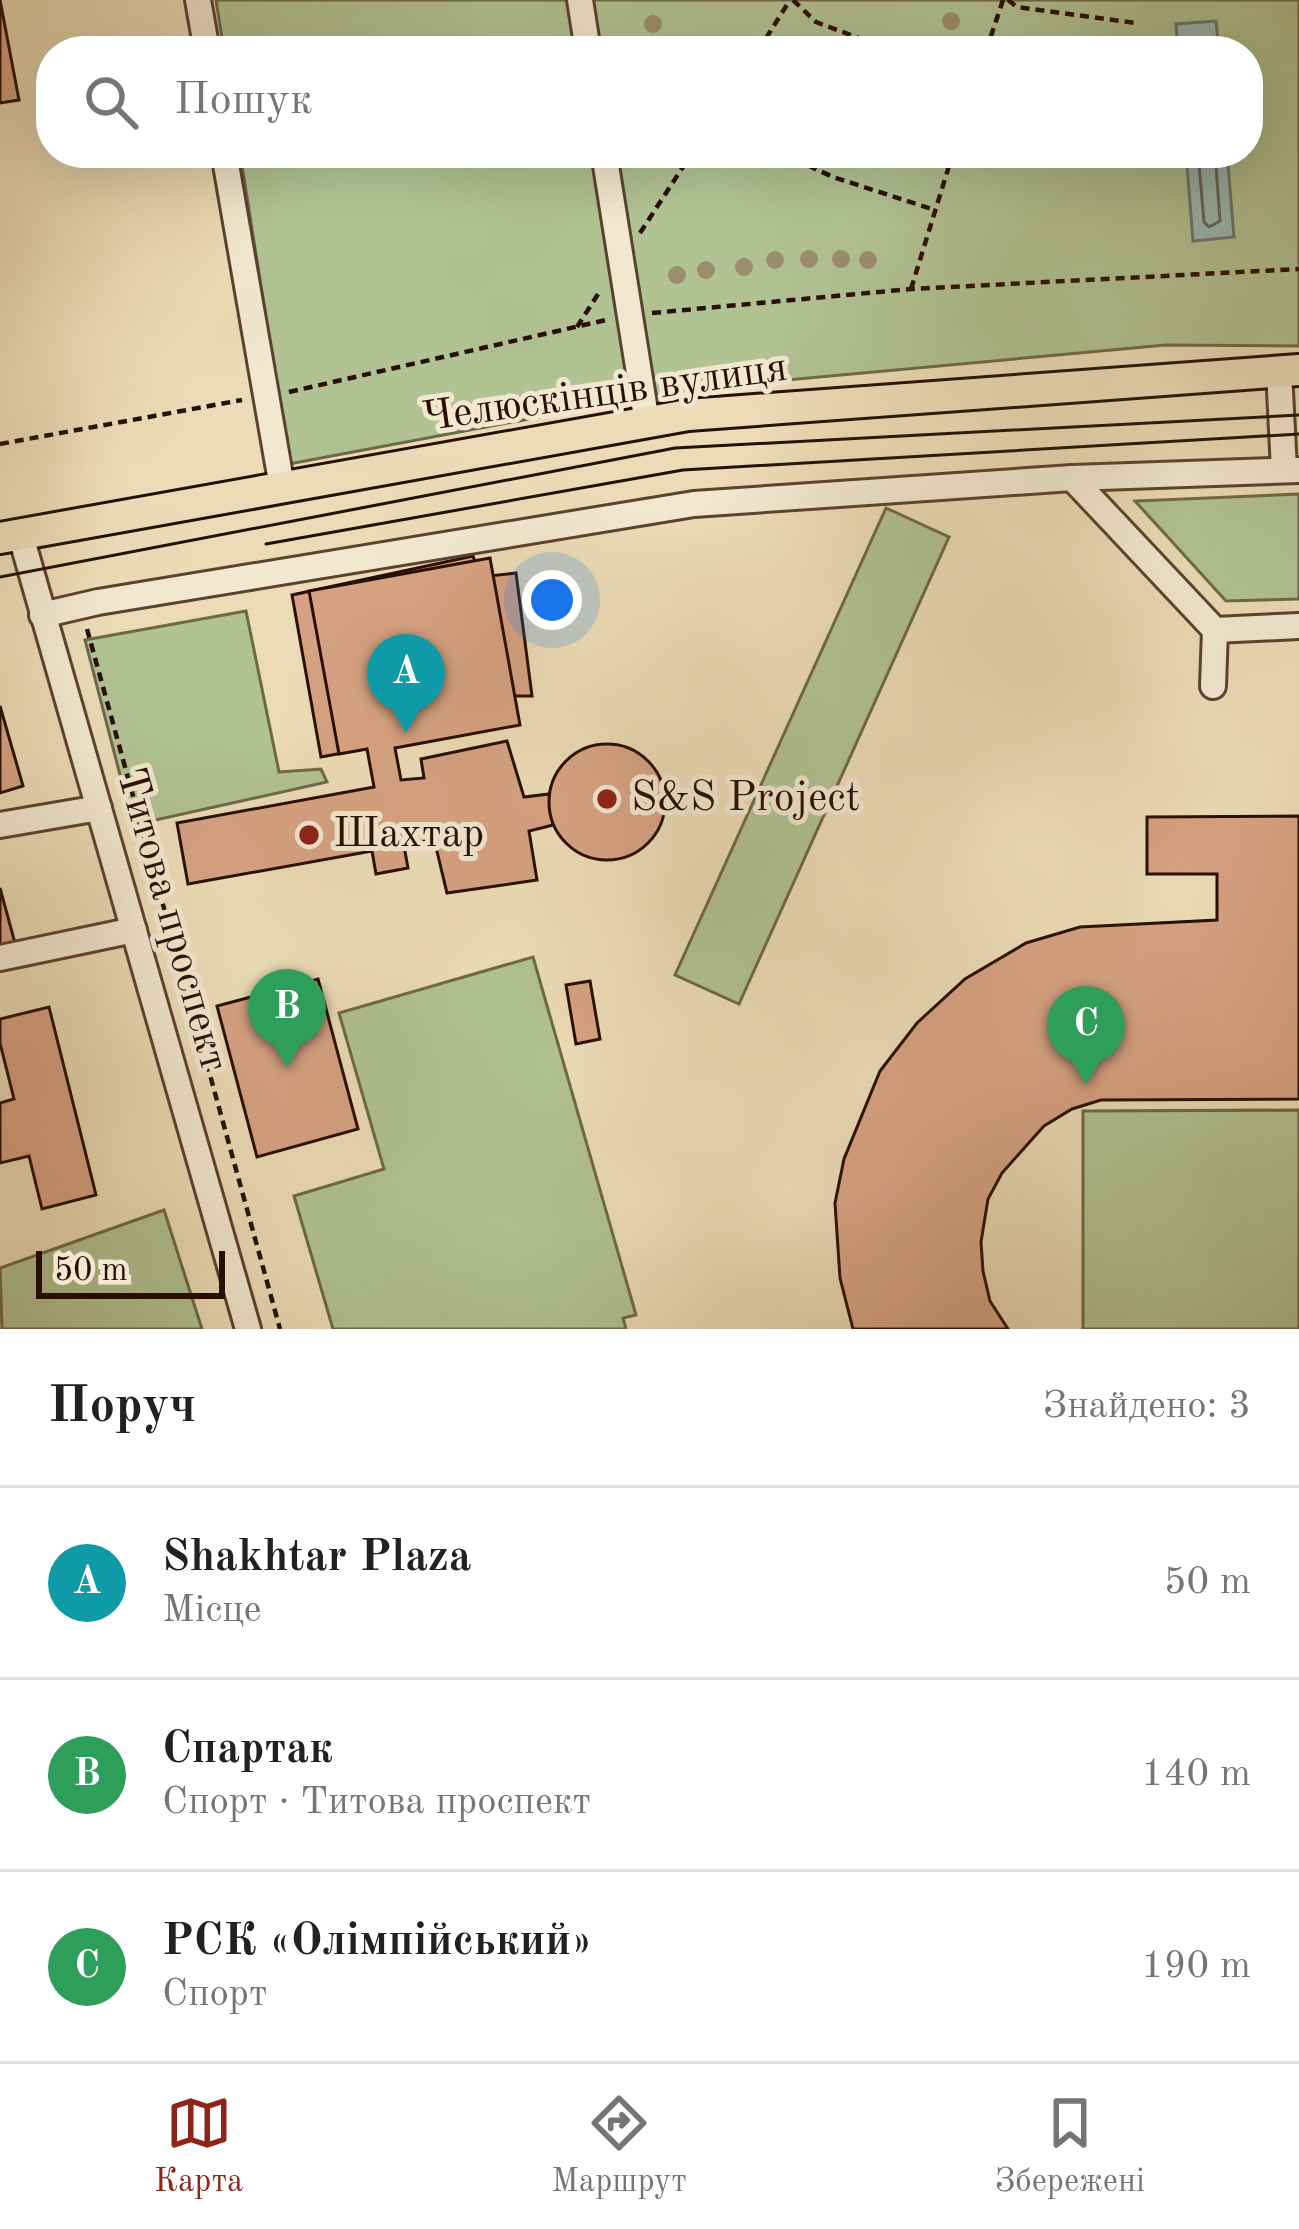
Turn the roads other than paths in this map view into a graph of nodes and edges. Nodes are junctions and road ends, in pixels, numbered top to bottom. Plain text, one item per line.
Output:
1 (198, 0) edge
2 (580, 0) edge
3 (204, 36) edge
4 (586, 36) edge
5 (227, 168) edge
6 (606, 168) edge
7 (1289, 370) edge
8 (646, 423) junction
9 (1292, 470) edge
10 (1072, 478) junction
11 (282, 487) junction
12 (10, 536) edge
13 (42, 615) junction
14 (1299, 626) edge
15 (1215, 630) junction
16 (1213, 686) dead end
17 (98, 808) junction
18 (0, 825) edge
19 (134, 930) junction
20 (0, 958) edge
21 (248, 1329) edge

1 - 3 street
2 - 4 street
5 - 11 street
6 - 8 street
7 - 8 main road, Челюскінців вулиця
7 - 9 street
8 - 11 main road, Челюскінців вулиця
9 - 10 street
10 - 13 street
10 - 15 street
11 - 12 main road, Челюскінців вулиця
12 - 13 street, Титова проспект
13 - 17 street, Титова проспект
14 - 15 street
15 - 16 street
17 - 18 street
17 - 19 street, Титова проспект
19 - 20 street
19 - 21 street, Титова проспект

